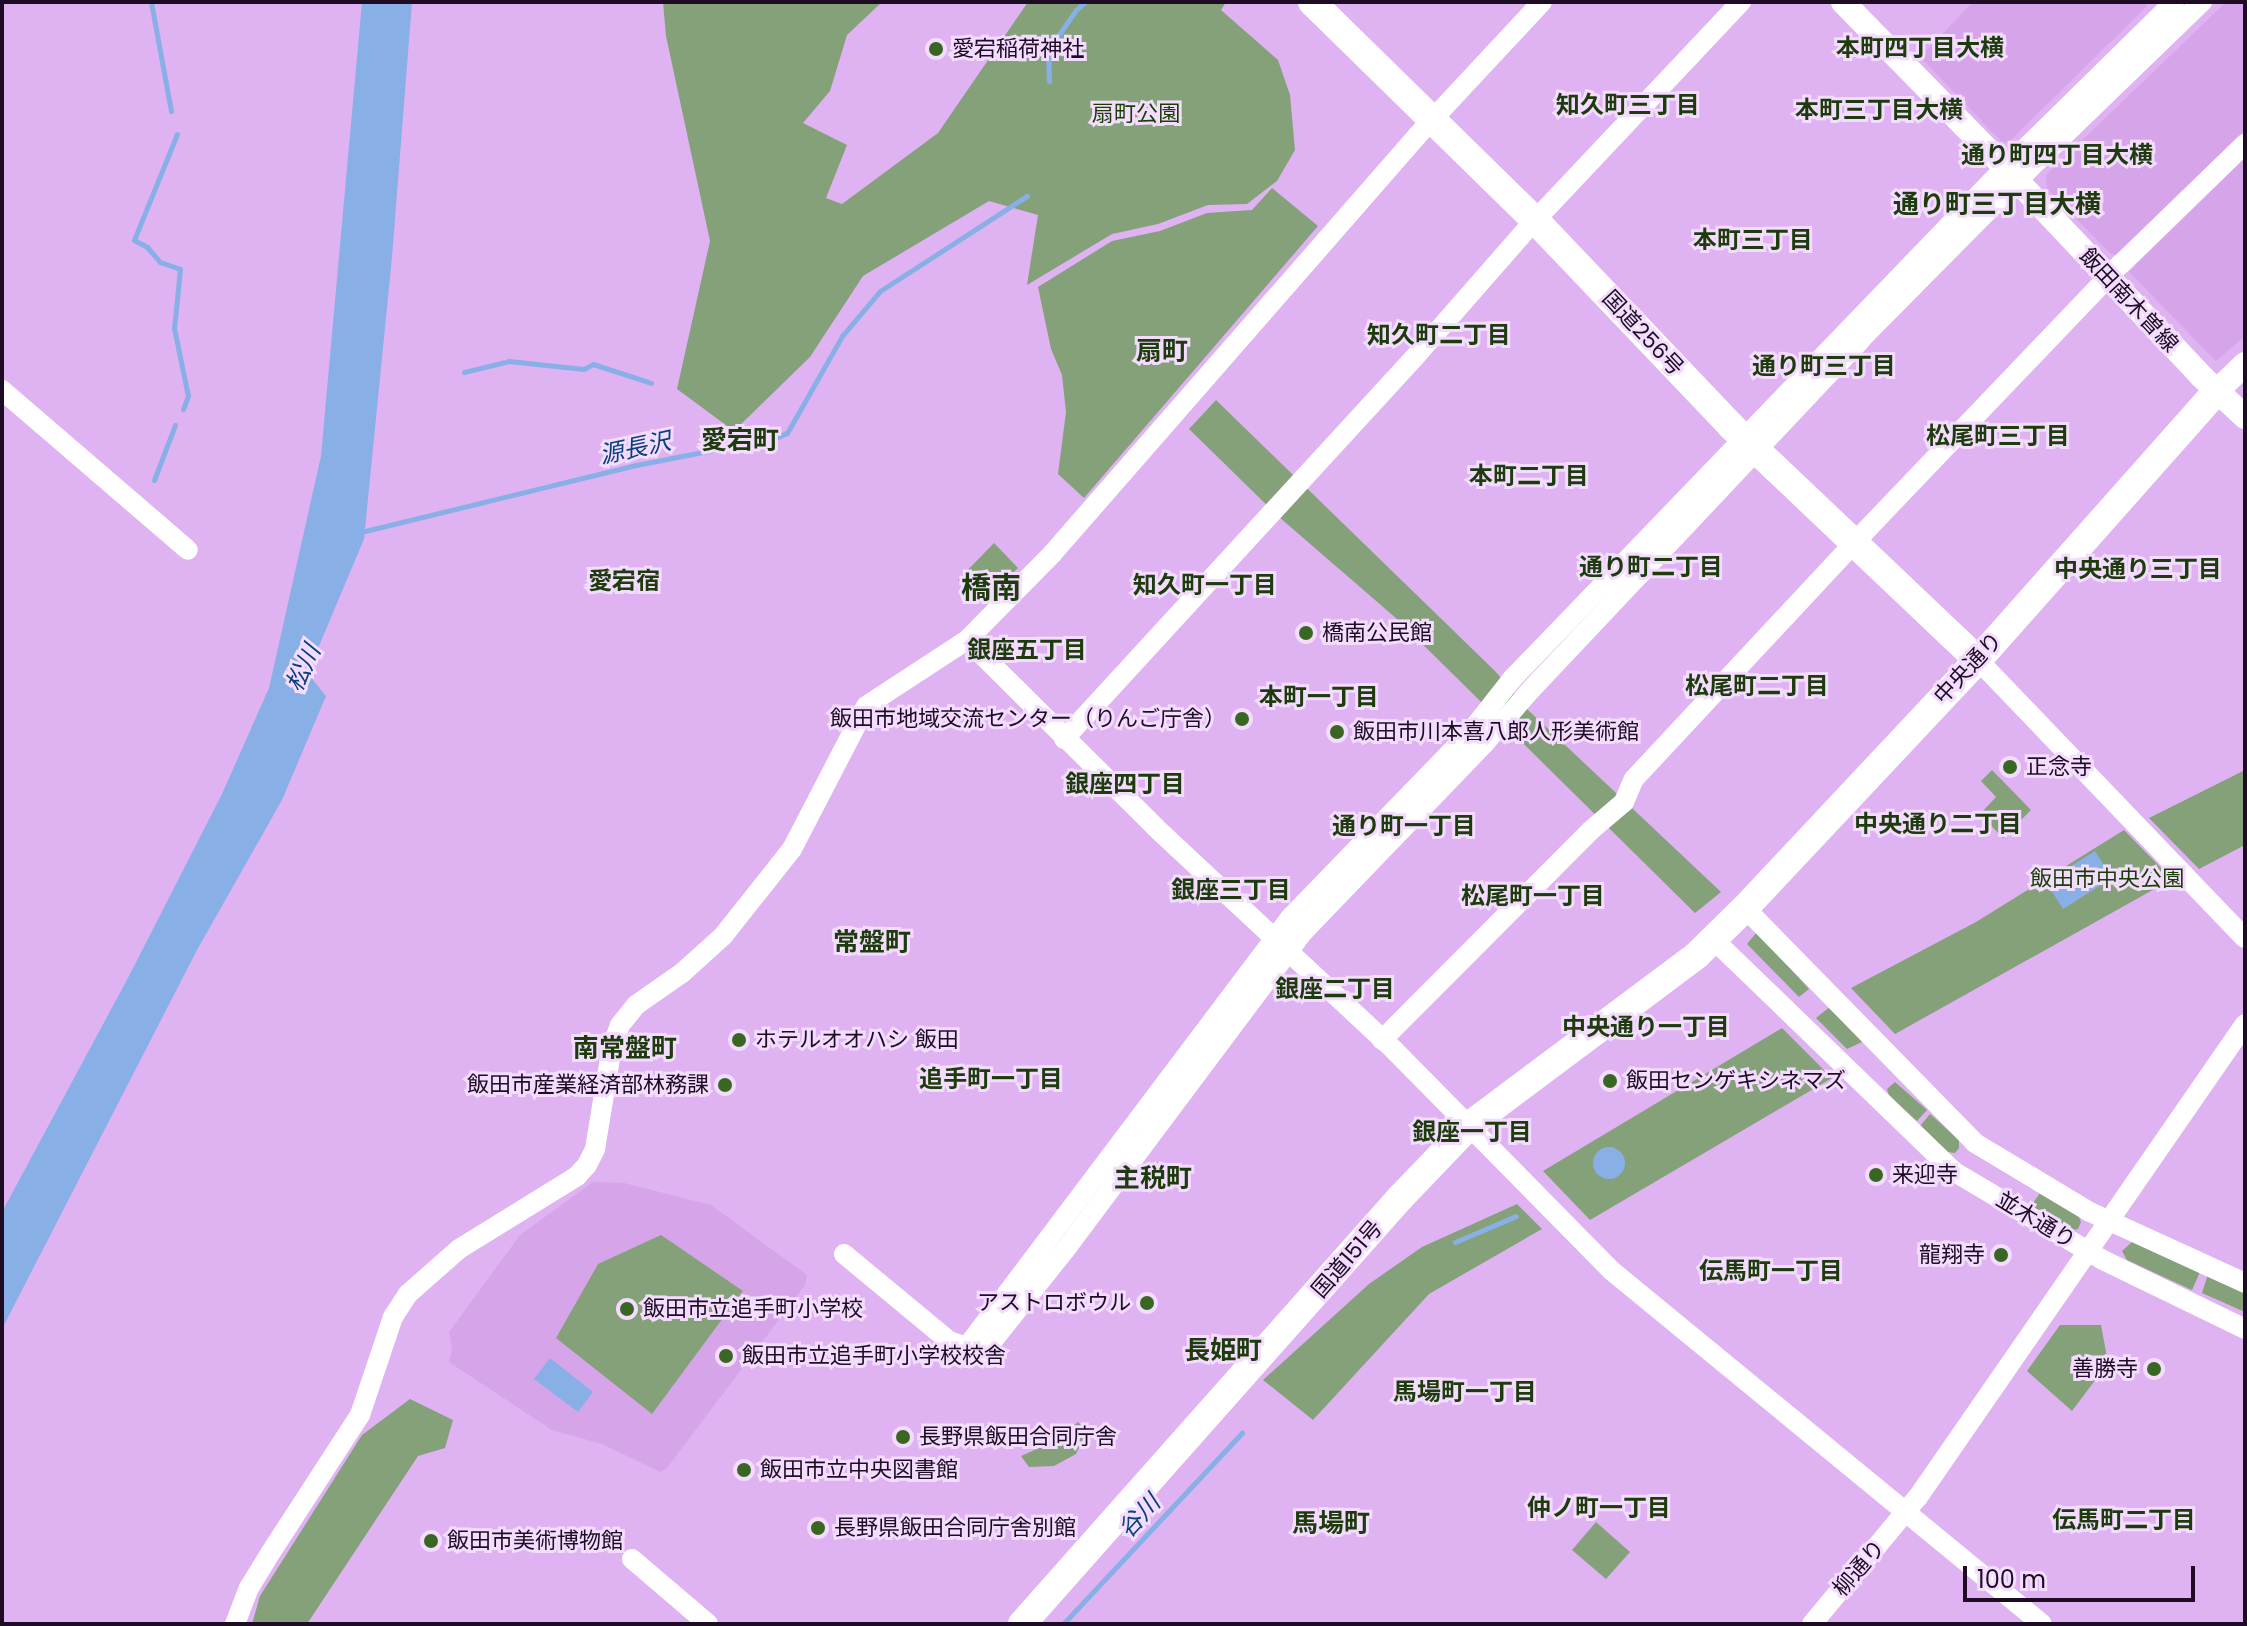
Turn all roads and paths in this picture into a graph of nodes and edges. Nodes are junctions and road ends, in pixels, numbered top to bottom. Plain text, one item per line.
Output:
1 (1312, 2) edge
2 (1542, 2) edge
3 (1741, 2) edge
4 (1843, 2) edge
5 (2174, 2) edge
6 (2202, 2) edge
7 (1433, 118) junction
8 (2245, 144) edge
9 (2011, 175) junction
10 (1535, 220) junction
11 (2109, 279) junction
12 (2245, 364) edge
13 (2, 390) edge
14 (2217, 391) junction
15 (2245, 417) edge
16 (1752, 445) junction
17 (1853, 544) junction
18 (188, 550) dead end
19 (967, 640) junction
20 (1978, 660) junction
21 (1064, 739) junction
22 (1745, 908) junction
23 (1712, 938) junction
24 (2245, 938) edge
25 (1282, 944) junction
26 (2245, 1024) edge
27 (1382, 1040) junction
28 (1470, 1125) junction
29 (2109, 1221) junction
30 (2088, 1250) junction
31 (844, 1254) dead end
32 (2245, 1283) edge
33 (2245, 1329) edge
34 (1905, 1512) junction
35 (632, 1559) dead end
36 (235, 1624) edge
37 (708, 1624) edge
38 (1022, 1624) edge
39 (1812, 1624) edge
40 (2042, 1624) edge

1 - 7 highway, 国道256号
2 - 7 street
3 - 10 street
4 - 9 main road, 飯田南木曽線
5 - 9 street
6 - 9 street
7 - 10 highway, 国道256号
7 - 19 street
8 - 11 street
9 - 11 main road, 飯田南木曽線
9 - 16 street
10 - 16 highway, 国道256号
10 - 21 street
11 - 14 main road, 飯田南木曽線
11 - 17 street
12 - 14 main road
13 - 18 street
14 - 15 main road, 飯田南木曽線
14 - 20 highway, 中央通り
16 - 17 highway, 国道256号
16 - 25 street
17 - 20 highway, 国道256号
17 - 27 street
19 - 21 street
19 - 36 street
20 - 22 highway, 中央通り
20 - 24 street
21 - 25 street
22 - 23 highway, 中央通り
22 - 29 street, 並木通り
23 - 28 highway, 国道151号
23 - 30 street, 並木通り
25 - 27 street
25 - 31 street
26 - 29 street, 柳通り
27 - 28 street
28 - 34 street
28 - 38 highway, 国道151号
29 - 30 street, 柳通り
29 - 32 street, 並木通り
30 - 33 street, 並木通り
30 - 34 street, 柳通り
34 - 39 street, 柳通り
34 - 40 street
35 - 37 street

